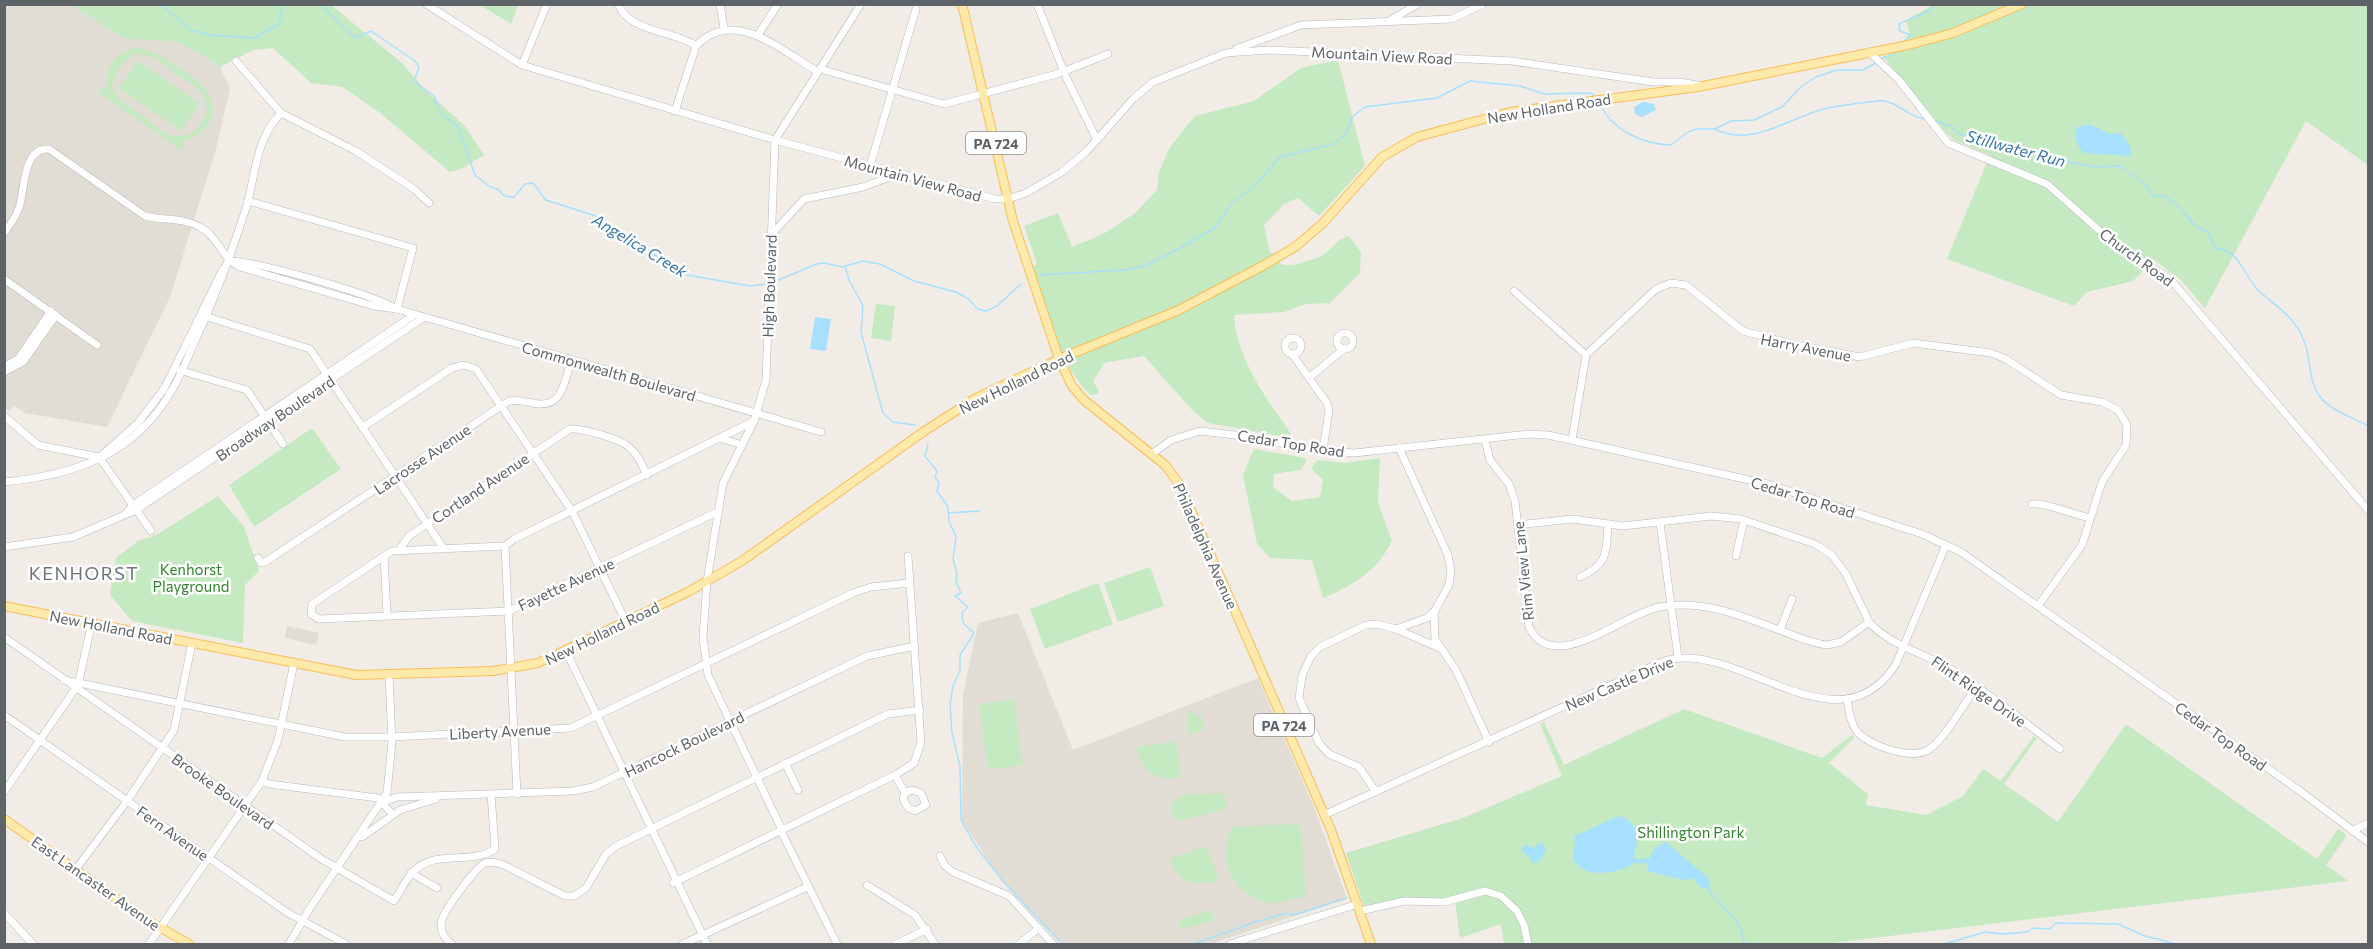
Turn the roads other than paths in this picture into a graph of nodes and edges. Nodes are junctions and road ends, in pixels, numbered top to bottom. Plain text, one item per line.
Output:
1 (426, 4) edge
2 (547, 4) edge
3 (618, 4) edge
4 (720, 4) edge
5 (778, 4) edge
6 (861, 4) edge
7 (962, 4) edge
8 (1037, 4) edge
9 (1418, 4) edge
10 (1483, 4) edge
11 (2022, 4) edge
12 (916, 9) dead end
13 (1389, 21) junction
14 (724, 28) junction
15 (758, 35) junction
16 (696, 46) junction
17 (1869, 52) junction
18 (1226, 53) junction
19 (1108, 54) dead end
20 (236, 61) dead end
21 (522, 65) junction
22 (819, 71) junction
23 (1064, 71) junction
24 (1702, 86) junction
25 (891, 89) junction
26 (985, 93) junction
27 (675, 111) junction
28 (281, 113) junction
29 (775, 140) junction
30 (1097, 140) junction
31 (870, 166) junction
32 (898, 174) junction
33 (1008, 199) junction
34 (248, 201) junction
35 (429, 202) dead end
36 (771, 210) junction
37 (789, 215) junction
38 (4, 233) edge
39 (770, 237) junction
40 (229, 261) junction
41 (4, 279) edge
42 (1514, 291) dead end
43 (397, 309) junction
44 (54, 313) junction
45 (414, 315) junction
46 (203, 316) junction
47 (423, 318) junction
48 (97, 345) dead end
49 (1345, 348) dead end
50 (1292, 354) dead end
51 (1586, 355) junction
52 (571, 360) junction
53 (1059, 360) junction
54 (4, 367) edge
55 (178, 370) junction
56 (4, 372) edge
57 (1310, 377) junction
58 (330, 378) junction
59 (501, 406) junction
60 (4, 416) edge
61 (756, 417) junction
62 (267, 420) junction
63 (363, 427) junction
64 (821, 432) dead end
65 (720, 438) junction
66 (1485, 440) junction
67 (1572, 440) junction
68 (283, 444) dead end
69 (742, 445) junction
70 (1399, 448) junction
71 (1323, 450) junction
72 (532, 453) junction
73 (1152, 454) junction
74 (99, 457) junction
75 (647, 475) junction
76 (396, 477) junction
77 (4, 482) edge
78 (2032, 504) dead end
79 (135, 507) junction
80 (2368, 510) edge
81 (572, 511) junction
82 (717, 512) junction
83 (2090, 518) junction
84 (1744, 520) junction
85 (427, 523) junction
86 (1660, 523) junction
87 (1608, 524) junction
88 (1518, 525) junction
89 (151, 531) dead end
90 (1946, 545) junction
91 (4, 546) edge
92 (505, 546) junction
93 (444, 549) junction
94 (399, 550) junction
95 (384, 556) junction
96 (908, 556) dead end
97 (1736, 556) dead end
98 (258, 558) dead end
99 (600, 568) junction
100 (1580, 577) dead end
101 (707, 581) junction
102 (909, 583) junction
103 (1792, 599) dead end
104 (314, 603) joint
105 (1671, 605) junction
106 (4, 606) edge
107 (2038, 606) junction
108 (509, 612) junction
109 (1434, 612) junction
110 (387, 615) junction
111 (92, 622) junction
112 (626, 622) junction
113 (1869, 622) junction
114 (1396, 629) junction
115 (1780, 630) junction
116 (4, 637) edge
117 (192, 643) junction
118 (915, 646) junction
119 (1905, 646) junction
120 (1442, 650) junction
121 (566, 651) junction
122 (1678, 657) junction
123 (294, 663) junction
124 (706, 663) junction
125 (511, 669) junction
126 (388, 675) junction
127 (78, 685) junction
128 (1976, 687) junction
129 (1847, 699) junction
130 (180, 702) junction
131 (920, 710) junction
132 (4, 715) edge
133 (597, 716) junction
134 (730, 722) junction
135 (281, 723) junction
136 (514, 731) junction
137 (391, 737) junction
138 (40, 740) junction
139 (1488, 742) junction
140 (162, 748) junction
141 (2060, 749) dead end
142 (785, 763) junction
143 (624, 773) junction
144 (895, 775) junction
145 (756, 777) junction
146 (266, 782) junction
147 (798, 790) dead end
148 (4, 792) edge
149 (1376, 792) junction
150 (905, 793) dead end
151 (491, 794) junction
152 (517, 794) junction
153 (442, 798) junction
154 (127, 801) junction
155 (383, 802) junction
156 (245, 806) junction
157 (392, 814) junction
158 (1324, 815) junction
159 (4, 819) edge
160 (2368, 824) edge
161 (651, 829) junction
162 (782, 831) junction
163 (2352, 831) junction
164 (357, 841) junction
165 (2368, 842) edge
166 (940, 856) dead end
167 (209, 858) junction
168 (76, 869) junction
169 (337, 869) junction
170 (411, 873) junction
171 (675, 882) junction
172 (867, 885) dead end
173 (807, 887) junction
174 (437, 888) dead end
175 (1359, 908) junction
176 (4, 913) edge
177 (302, 921) junction
178 (160, 928) junction
179 (1039, 928) junction
180 (927, 930) junction
181 (703, 935) junction
182 (834, 944) edge
183 (33, 945) edge
184 (149, 945) edge
185 (189, 945) edge
186 (290, 945) edge
187 (346, 945) edge
188 (452, 945) edge
189 (683, 945) edge
190 (707, 945) edge
191 (896, 945) edge
192 (935, 945) edge
193 (1019, 945) edge
194 (1053, 945) edge
195 (1230, 945) edge
196 (1371, 945) edge
197 (1528, 945) edge

1 - 21 street, Mountain View Road
2 - 21 street
3 - 16 street
4 - 14 street
5 - 15 street
6 - 22 street, High Boulevard
7 - 26 main road, Philadelphia Avenue / PA 724
8 - 23 street
9 - 13 street
10 - 13 street
11 - 17 main road, New Holland Road
12 - 25 street
13 - 18 street
14 - 15 street
14 - 16 street
15 - 22 street
16 - 27 street
17 - 24 main road, New Holland Road
17 - 80 street, Church Road
18 - 24 street, Mountain View Road
18 - 30 street, Mountain View Road
19 - 23 street
20 - 28 street
21 - 27 street, Mountain View Road
22 - 25 street
22 - 29 street, High Boulevard
23 - 26 street
23 - 30 street
24 - 53 main road, New Holland Road
25 - 26 street
25 - 31 street
26 - 33 main road, Philadelphia Avenue / PA 724
27 - 29 street, Mountain View Road
28 - 34 street
28 - 35 street
29 - 31 street, Mountain View Road
29 - 36 street, High Boulevard
30 - 33 street, Mountain View Road
31 - 32 street, Mountain View Road
32 - 33 street, Mountain View Road
32 - 37 street
33 - 53 main road, Philadelphia Avenue / PA 724
34 - 40 street
34 - 43 street
36 - 37 street
36 - 39 street, High Boulevard
37 - 39 street
38 - 40 street
39 - 61 street, High Boulevard
40 - 43 street, Commonwealth Boulevard
40 - 46 street
41 - 44 street
42 - 51 street
43 - 45 street, Commonwealth Boulevard
44 - 48 street
44 - 54 street
44 - 56 street
45 - 47 street, Commonwealth Boulevard
45 - 58 street, Broadway Boulevard
46 - 55 street
46 - 58 street
47 - 52 street, Commonwealth Boulevard
47 - 58 street, Broadway Boulevard
49 - 57 street
50 - 57 street
51 - 67 street
51 - 83 street, Harry Avenue
52 - 59 street, Lacrosse Avenue
52 - 61 street, Commonwealth Boulevard
53 - 73 main road, Philadelphia Avenue / PA 724
53 - 101 main road, New Holland Road
55 - 62 street
55 - 74 street
57 - 71 street
58 - 62 street, Broadway Boulevard
58 - 63 street
59 - 63 street
59 - 72 street
59 - 76 street, Lacrosse Avenue
60 - 74 street
61 - 64 street, Commonwealth Boulevard
61 - 65 street
61 - 69 street, High Boulevard
62 - 68 street
62 - 79 street, Broadway Boulevard
63 - 76 street
65 - 69 street
65 - 75 street
66 - 67 street, Cedar Top Road
66 - 70 street, Cedar Top Road
66 - 88 street, Rim View Lane
67 - 90 street, Cedar Top Road
69 - 82 street, High Boulevard
70 - 71 street, Cedar Top Road
70 - 109 street
71 - 73 street, Cedar Top Road
72 - 75 street, Cortland Avenue
72 - 81 street
72 - 85 street, Cortland Avenue
73 - 158 main road, Philadelphia Avenue / PA 724
74 - 77 street
74 - 79 street
75 - 81 street
76 - 85 street
76 - 98 street, Lacrosse Avenue
78 - 83 street
79 - 89 street
79 - 91 street, Broadway Boulevard
81 - 92 street
81 - 99 street
82 - 99 street, Fayette Avenue
82 - 101 street, High Boulevard
83 - 107 street, Harry Avenue
84 - 86 street, Flint Ridge Drive
84 - 97 street
84 - 113 street, Flint Ridge Drive
85 - 93 street
85 - 94 street, Cortland Avenue
86 - 87 street, Flint Ridge Drive
86 - 105 street
87 - 88 street, Flint Ridge Drive
87 - 100 street
88 - 105 street, Rim View Lane
90 - 107 street, Cedar Top Road
90 - 119 street
92 - 93 street
92 - 108 street
93 - 94 street
94 - 95 street, Cortland Avenue
95 - 104 street, Cortland Avenue
95 - 110 street
96 - 102 street
99 - 108 street, Fayette Avenue
99 - 112 street
101 - 112 main road, New Holland Road
101 - 124 street, High Boulevard
102 - 118 street
102 - 124 street, Liberty Avenue
103 - 115 street
104 - 110 street, Fayette Avenue
105 - 115 street, Rim View Lane
105 - 122 street
106 - 111 main road, New Holland Road
107 - 163 street, Cedar Top Road
108 - 110 street, Fayette Avenue
108 - 125 street
109 - 114 street
109 - 120 street
111 - 117 main road, New Holland Road
111 - 127 street
112 - 121 main road, New Holland Road
113 - 115 street, Rim View Lane
113 - 119 street, Flint Ridge Drive
114 - 120 street
114 - 149 street
116 - 127 street, Brooke Boulevard
117 - 123 main road, New Holland Road
117 - 130 street
118 - 131 street
118 - 134 street, Hancock Boulevard
119 - 128 street, Flint Ridge Drive
119 - 129 street
120 - 139 street
121 - 125 main road, New Holland Road
121 - 133 street
122 - 129 street, New Castle Drive
122 - 139 street, New Castle Drive
123 - 126 main road, New Holland Road
123 - 135 street
124 - 133 street, Liberty Avenue
124 - 134 street, High Boulevard
125 - 126 main road, New Holland Road
125 - 136 street
126 - 137 street
127 - 130 street, Liberty Avenue
127 - 138 street
127 - 140 street, Brooke Boulevard
128 - 129 street
128 - 141 street, Flint Ridge Drive
130 - 135 street, Liberty Avenue
130 - 140 street
131 - 142 street
131 - 144 street
132 - 138 street, Fern Avenue
133 - 136 street, Liberty Avenue
133 - 143 street
134 - 143 street, Hancock Boulevard
134 - 145 street, High Boulevard
135 - 137 street, Liberty Avenue
135 - 146 street
136 - 137 street, Liberty Avenue
136 - 152 street
137 - 155 street
138 - 148 street
138 - 154 street, Fern Avenue
139 - 149 street, New Castle Drive
140 - 154 street
140 - 156 street, Brooke Boulevard
142 - 145 street
142 - 147 street
143 - 152 street, Hancock Boulevard
143 - 161 street
144 - 150 street
144 - 162 street
145 - 161 street
145 - 162 street
146 - 155 street
146 - 156 street
149 - 158 street, New Castle Drive
151 - 152 street, Hancock Boulevard
151 - 153 street, Hancock Boulevard
151 - 170 street
153 - 155 street, Hancock Boulevard
153 - 157 street, Hancock Boulevard
154 - 167 street, Fern Avenue
154 - 168 street
155 - 157 street
155 - 164 street
156 - 167 street
156 - 169 street, Brooke Boulevard
157 - 164 street, Hancock Boulevard
158 - 175 main road, Philadelphia Avenue / PA 724
159 - 168 main road, East Lancaster Avenue
160 - 163 street
161 - 171 street
161 - 188 street
162 - 171 street
162 - 173 street
163 - 165 street, Cedar Top Road
164 - 169 street
166 - 179 street
167 - 177 street, Fern Avenue
167 - 178 street
168 - 178 main road, East Lancaster Avenue
169 - 170 street, Brooke Boulevard
169 - 177 street
170 - 174 street
171 - 181 street
172 - 180 street
173 - 181 street
173 - 182 street
175 - 195 street
175 - 196 main road, Philadelphia Avenue / PA 724
175 - 197 street
176 - 183 street
177 - 186 street
177 - 187 street, Fern Avenue
178 - 184 street
178 - 185 main road, East Lancaster Avenue
179 - 193 street
179 - 194 street
180 - 191 street
180 - 192 street
181 - 189 street
181 - 190 street

